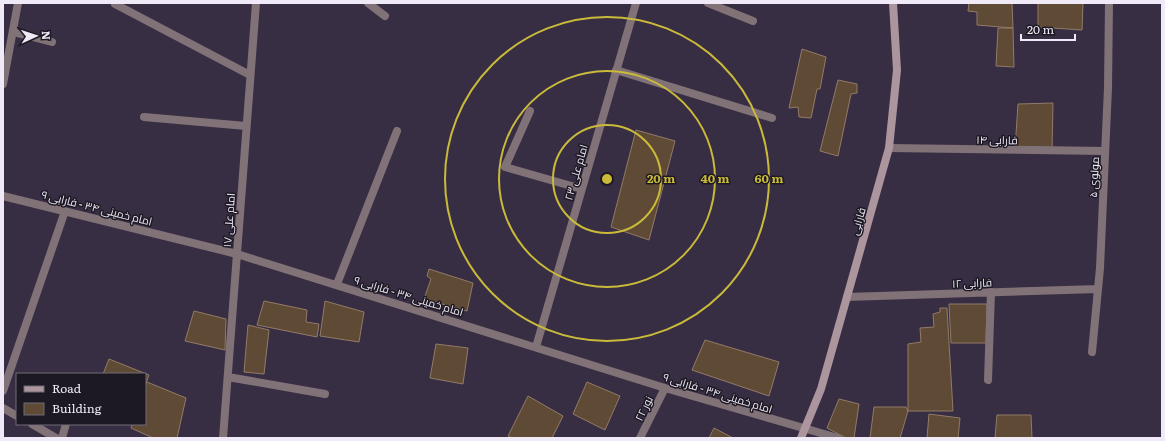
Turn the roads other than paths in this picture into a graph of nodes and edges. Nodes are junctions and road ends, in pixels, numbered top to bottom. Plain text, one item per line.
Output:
1 (18, 3) edge
2 (256, 3) edge
3 (368, 3) edge
4 (636, 3) edge
5 (708, 3) edge
6 (893, 3) edge
7 (1109, 3) edge
8 (115, 4) dead end
9 (386, 16) dead end
10 (753, 21) dead end
11 (13, 32) junction
12 (52, 42) dead end
13 (616, 70) junction
14 (250, 75) junction
15 (3, 84) edge
16 (530, 111) dead end
17 (144, 117) dead end
18 (772, 118) dead end
19 (246, 126) junction
20 (397, 131) dead end
21 (889, 148) junction
22 (1105, 152) junction
23 (582, 189) junction
24 (3, 196) edge
25 (65, 211) junction
26 (237, 254) junction
27 (337, 284) junction
28 (1098, 289) junction
29 (991, 292) junction
30 (847, 297) junction
31 (536, 347) junction
32 (1092, 352) dead end
33 (228, 377) junction
34 (988, 380) dead end
35 (665, 388) junction
36 (3, 391) edge
37 (325, 394) dead end
38 (3, 408) edge
39 (16, 415) edge
40 (34, 425) edge
41 (66, 425) edge
42 (804, 430) junction
43 (56, 438) edge
44 (62, 438) edge
45 (223, 438) edge
46 (640, 438) edge
47 (801, 438) edge
48 (838, 438) edge

1 - 11 street
2 - 14 street, امام علی ۱۷
3 - 9 street
4 - 13 street, امام علی ۲۳
5 - 10 street
6 - 21 street, فارابی
7 - 22 street, مولوی ۵
8 - 14 street
11 - 12 street
11 - 15 street
13 - 18 street
13 - 23 street, امام علی ۲۳
14 - 19 street, امام علی ۱۷
16 - 23 street
17 - 19 street
19 - 26 street, امام علی ۱۷
20 - 27 street
21 - 22 street, فارابی ۱۴
21 - 30 street, فارابی
22 - 28 street, مولوی ۵
23 - 31 street, امام علی ۲۳
24 - 25 street, امام خمینی ۳۴ - فارابی ۹
25 - 26 street, امام خمینی ۳۴ - فارابی ۹
25 - 36 street
26 - 27 street, امام خمینی ۳۴ - فارابی ۹
26 - 33 street, امام علی ۱۷
27 - 31 street, امام خمینی ۳۴ - فارابی ۹
28 - 29 street, فارابی ۱۲
28 - 32 street, مولوی ۵
29 - 30 street, فارابی ۱۲
29 - 34 street
30 - 42 street, فارابی
31 - 35 street, امام خمینی ۳۴ - فارابی ۹
33 - 37 street
33 - 45 street, امام علی ۱۷
35 - 42 street, امام خمینی ۳۴ - فارابی ۹
35 - 46 street, نور ۲۲
38 - 39 street
40 - 43 street
41 - 44 street
42 - 47 street, فارابی
42 - 48 street, امام خمینی ۳۴ - فارابی ۹

